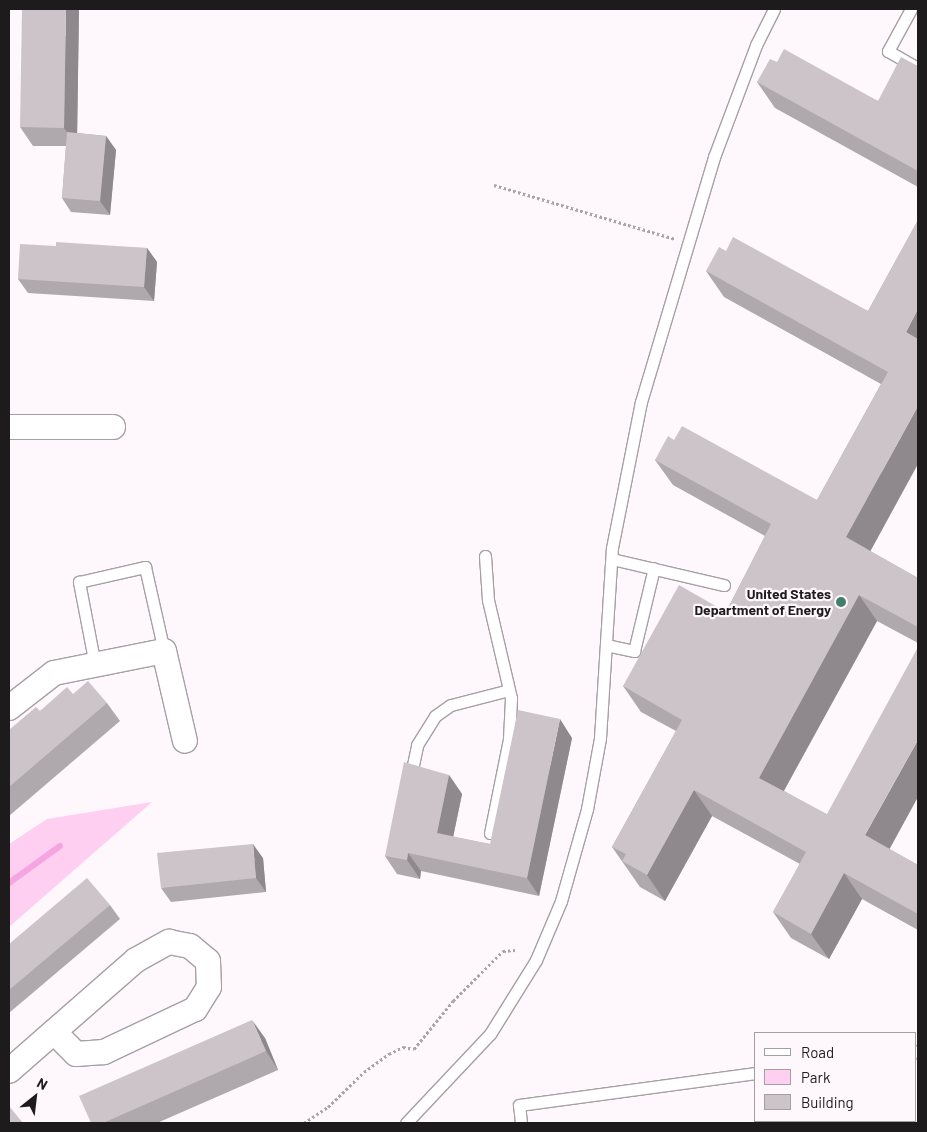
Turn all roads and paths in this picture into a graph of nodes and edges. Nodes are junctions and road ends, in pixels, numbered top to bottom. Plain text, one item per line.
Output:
1 (774, 9) edge
2 (911, 9) edge
3 (918, 68) edge
4 (494, 185) dead end
5 (687, 242) junction
6 (9, 427) edge
7 (113, 427) dead end
8 (485, 556) dead end
9 (612, 559) junction
10 (654, 568) junction
11 (724, 585) dead end
12 (606, 645) junction
13 (164, 651) junction
14 (95, 665) junction
15 (509, 690) junction
16 (9, 708) edge
17 (185, 741) dead end
18 (407, 794) edge
19 (490, 833) edge
20 (515, 950) dead end
21 (54, 1032) junction
22 (9, 1070) edge
23 (754, 1073) edge
24 (304, 1123) edge
25 (406, 1123) edge
26 (521, 1123) edge

1 - 5 lane
2 - 3 lane
4 - 5 path
5 - 9 lane
6 - 7 street
8 - 15 lane
9 - 10 lane
9 - 12 lane
10 - 11 lane
10 - 12 lane
12 - 25 lane
13 - 14 street
13 - 14 lane
13 - 17 street
14 - 16 street
15 - 18 lane
15 - 19 lane
20 - 24 path
21 - 21 street
21 - 22 street
23 - 26 lane

